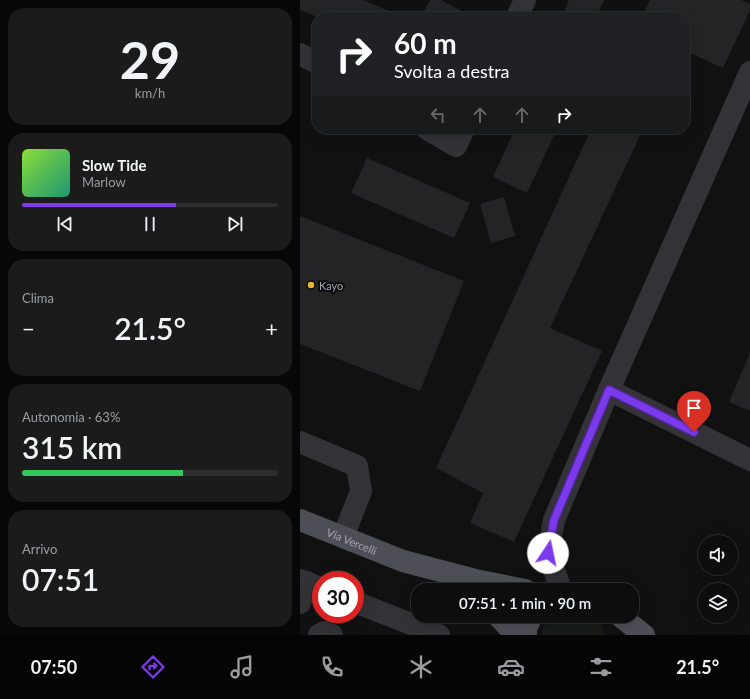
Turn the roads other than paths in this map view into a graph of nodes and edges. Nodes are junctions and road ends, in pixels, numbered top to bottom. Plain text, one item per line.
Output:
1 (525, 0) edge
2 (519, 12) edge
3 (300, 54) edge
4 (312, 60) edge
5 (750, 72) edge
6 (436, 134) edge
7 (462, 134) edge
8 (609, 390) junction
9 (300, 442) edge
10 (750, 460) edge
11 (300, 520) edge
12 (343, 537) junction
13 (403, 561) junction
14 (309, 583) edge
15 (444, 583) edge
16 (490, 583) edge
17 (559, 583) edge
18 (300, 603) edge
19 (364, 606) edge
20 (504, 623) edge
21 (528, 623) edge
22 (620, 623) edge
23 (629, 623) edge
24 (415, 631) edge
25 (320, 635) edge
26 (332, 635) edge
27 (439, 635) edge
28 (514, 635) edge
29 (526, 635) edge
30 (622, 635) edge
31 (644, 635) edge

1 - 2 street
3 - 4 street
5 - 8 street
6 - 7 street
8 - 10 street
8 - 17 street
9 - 12 street
11 - 12 main road, Via Vercelli
12 - 13 main road, Via Vercelli
13 - 15 main road, Via Vercelli
13 - 16 main road, Via Vercelli
14 - 18 street
19 - 24 street
20 - 28 main road
21 - 29 main road
22 - 30 main road
23 - 31 main road
24 - 27 street
25 - 26 street

